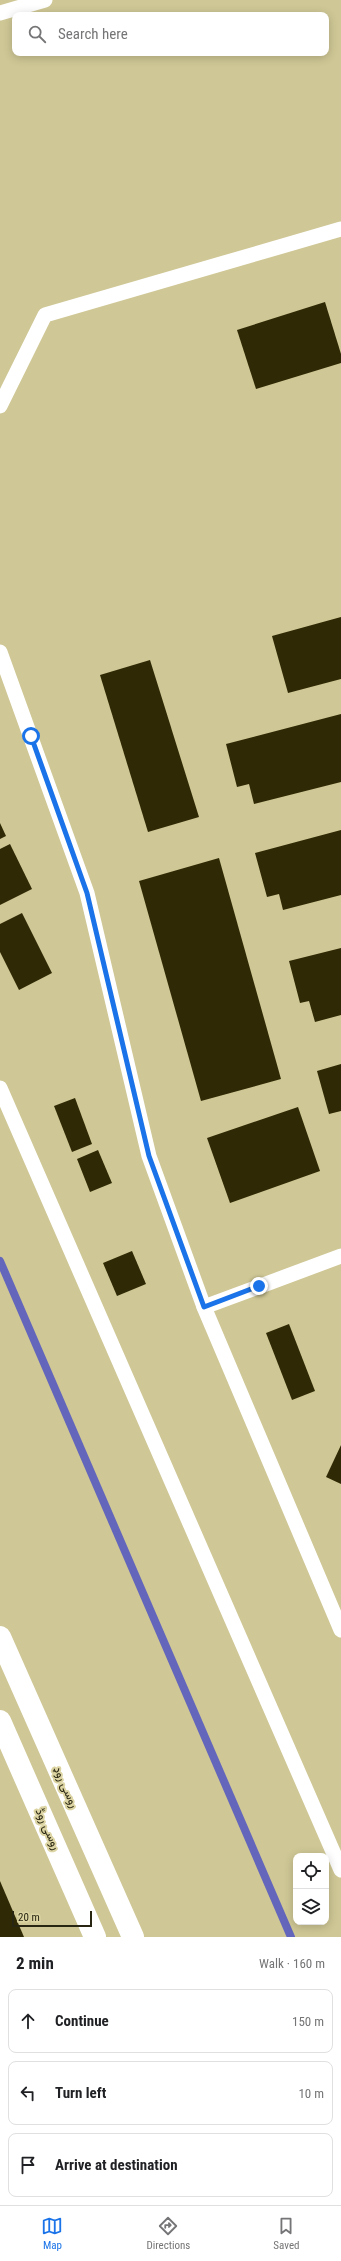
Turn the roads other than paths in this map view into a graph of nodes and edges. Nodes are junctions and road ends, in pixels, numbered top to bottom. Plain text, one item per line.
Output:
1 (44, 0) edge
2 (0, 13) edge
3 (341, 229) edge
4 (0, 406) edge
5 (0, 652) edge
6 (0, 1088) edge
7 (341, 1256) edge
8 (204, 1307) junction
9 (341, 1630) edge
10 (0, 1637) edge
11 (0, 1721) edge
12 (341, 1870) edge
13 (95, 1937) edge
14 (133, 1937) edge

1 - 2 lane
3 - 4 lane
5 - 8 lane
6 - 12 lane
7 - 8 lane
8 - 9 lane
10 - 14 main road, روسی روډ
11 - 13 main road, روسی روڈ

